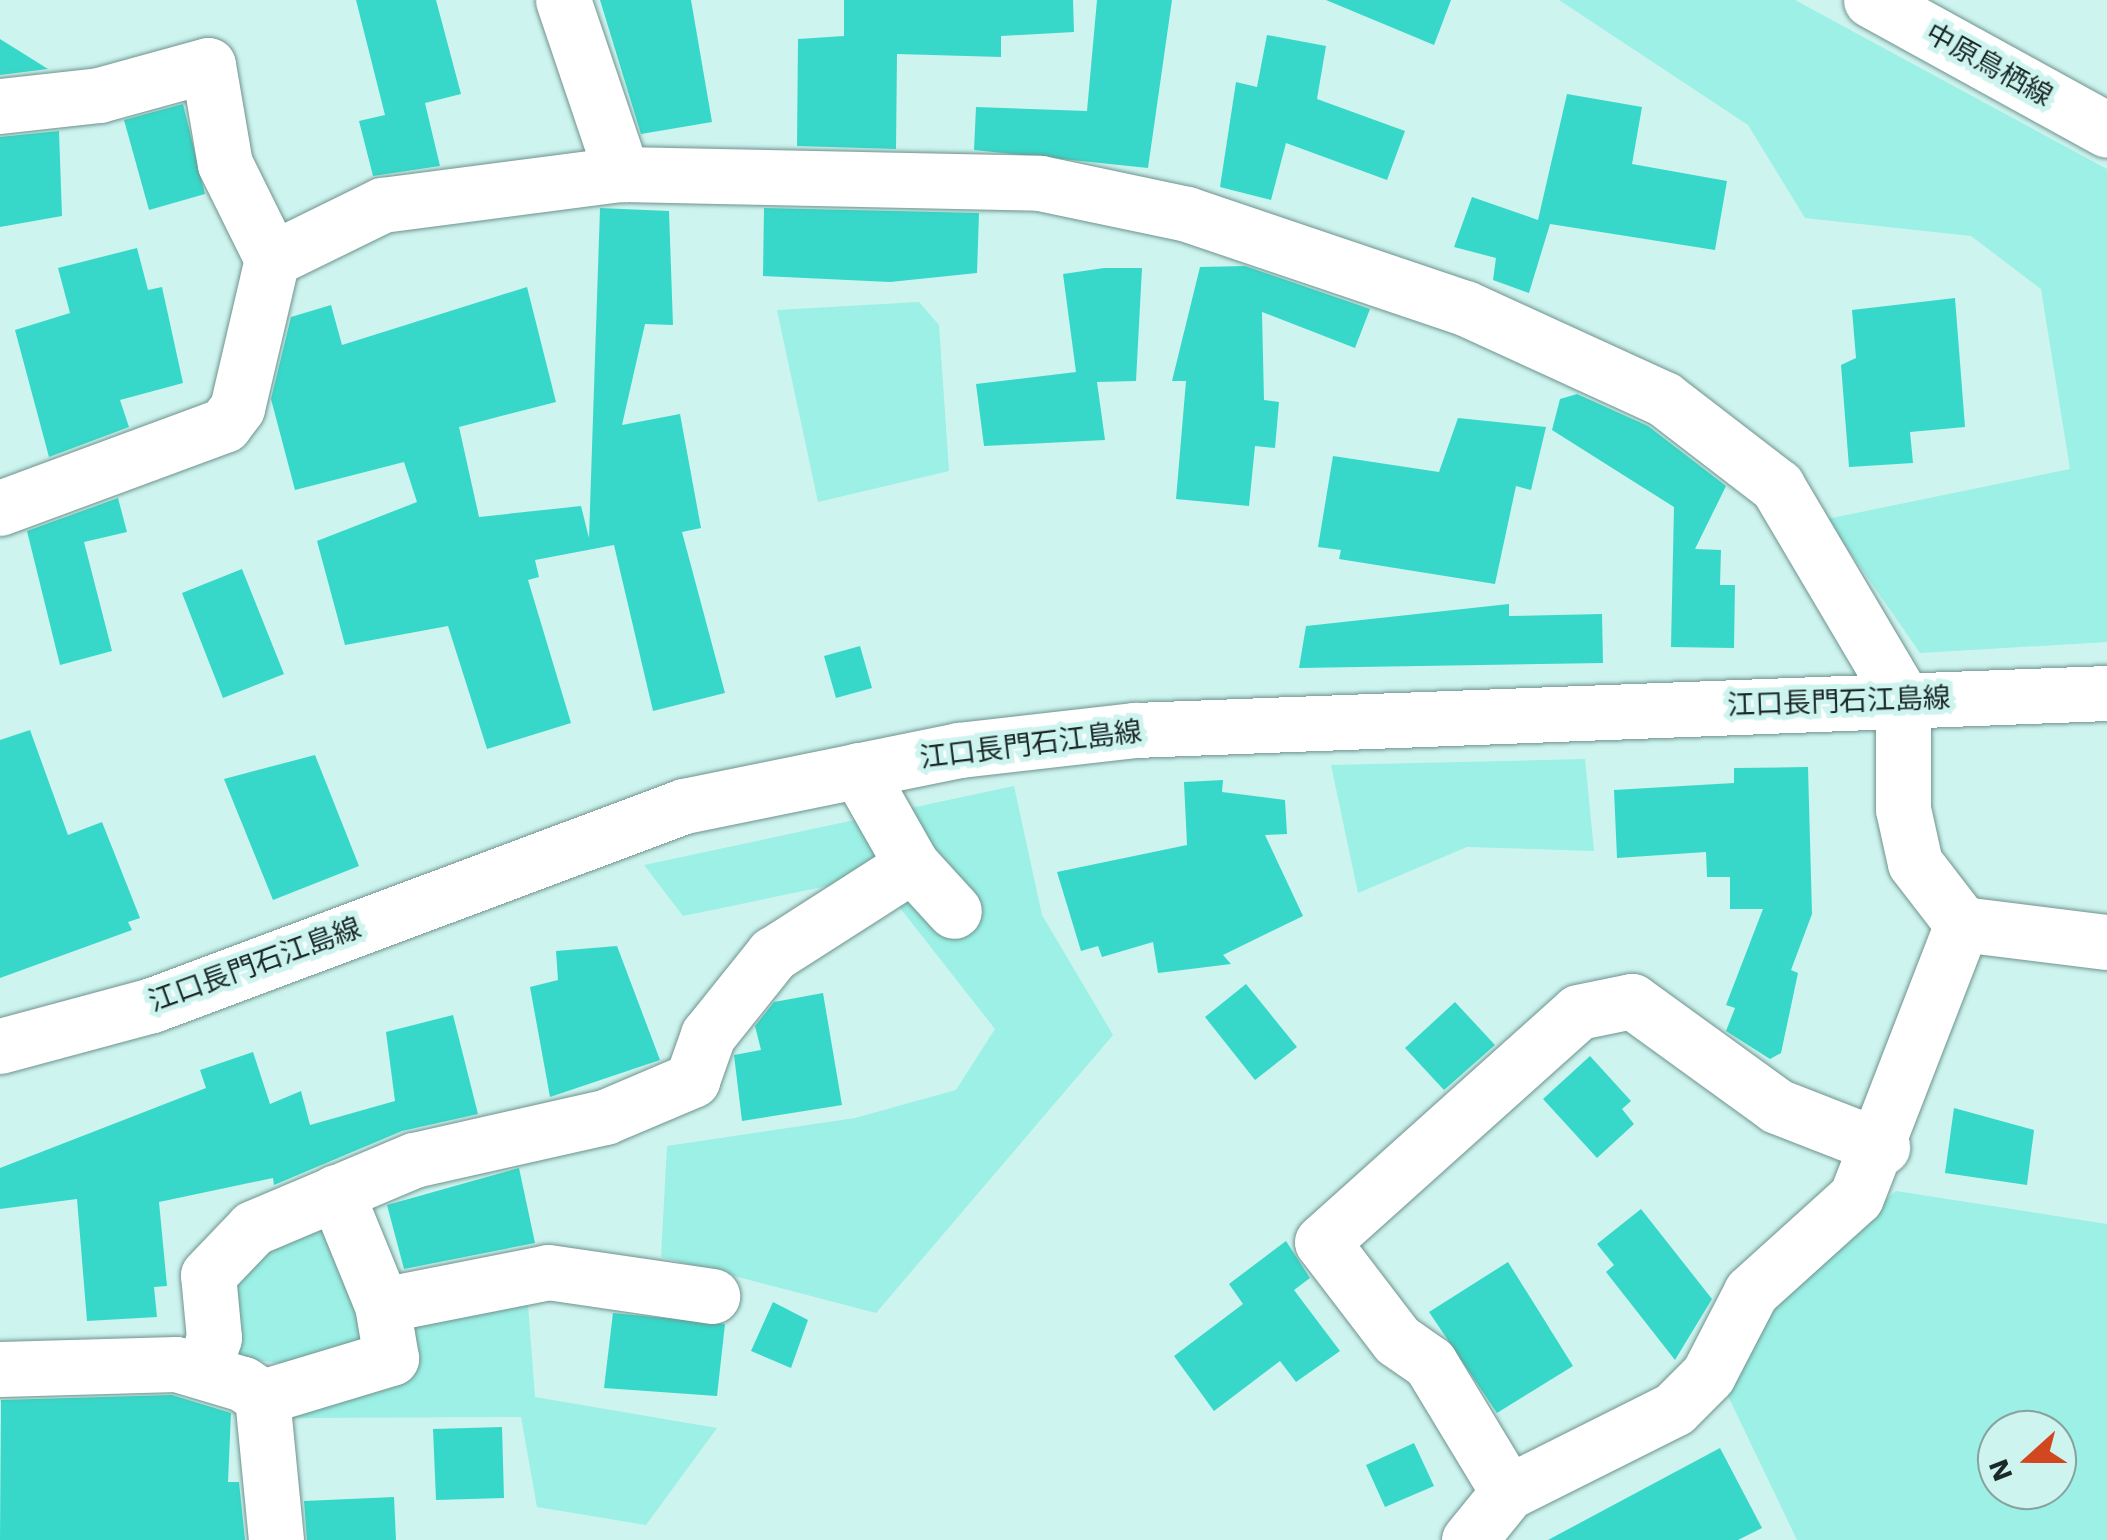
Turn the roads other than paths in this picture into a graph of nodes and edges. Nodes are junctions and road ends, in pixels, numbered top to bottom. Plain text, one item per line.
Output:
1 (563, 0) edge
2 (1871, 0) edge
3 (0, 106) edge
4 (2107, 130) edge
5 (622, 174) junction
6 (272, 258) junction
7 (0, 508) edge
8 (2107, 693) edge
9 (1904, 699) junction
10 (858, 770) junction
11 (912, 865) junction
12 (954, 911) dead end
13 (1962, 924) junction
14 (2107, 942) edge
15 (0, 1046) edge
16 (1882, 1147) junction
17 (336, 1192) junction
18 (712, 1296) dead end
19 (382, 1305) junction
20 (204, 1368) junction
21 (0, 1369) edge
22 (262, 1398) junction
23 (1508, 1492) junction
24 (276, 1540) edge
25 (1469, 1540) edge

1 - 5 street
2 - 4 street, 中原鳥栖線
3 - 6 street
5 - 6 street
5 - 9 street
6 - 7 street
8 - 9 street, 江口長門石江島線
9 - 10 street, 江口長門石江島線
9 - 13 street
10 - 11 street
10 - 15 street, 江口長門石江島線
11 - 12 street
11 - 17 street
13 - 14 street
13 - 16 street
16 - 23 street
16 - 23 street
17 - 19 street
17 - 20 street
18 - 19 street
19 - 22 street
20 - 21 street
20 - 22 street
22 - 24 street
23 - 25 street

